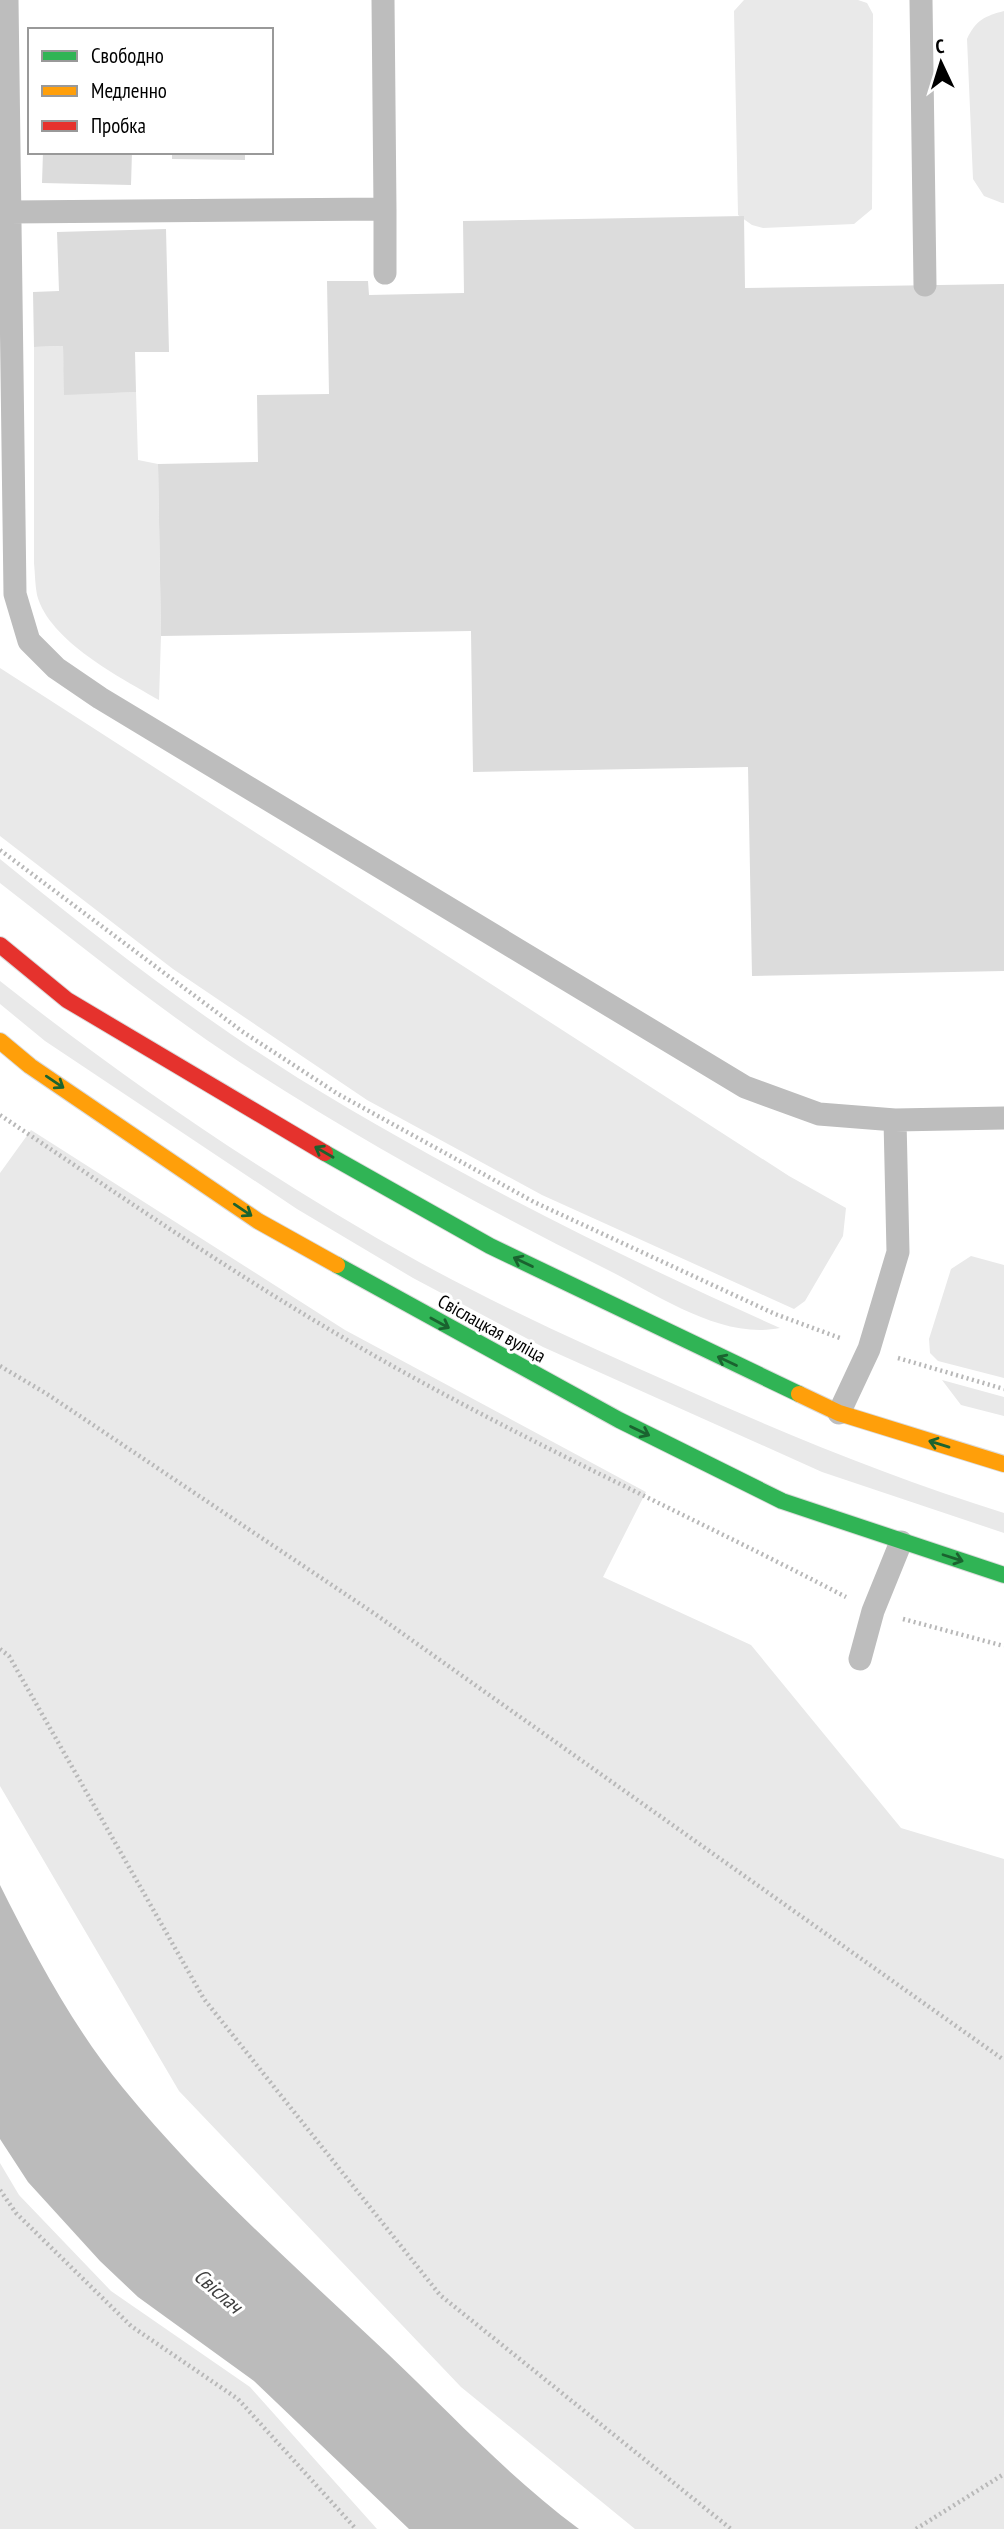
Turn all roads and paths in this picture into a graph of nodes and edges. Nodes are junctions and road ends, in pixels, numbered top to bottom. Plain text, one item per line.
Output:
1 (7, 0) edge
2 (383, 0) edge
3 (921, 0) edge
4 (385, 209) junction
5 (10, 212) junction
6 (385, 273) dead end
7 (925, 285) dead end
8 (0, 850) edge
9 (0, 945) edge
10 (0, 1041) edge
11 (0, 1115) edge
12 (1004, 1118) edge
13 (895, 1120) junction
14 (869, 1349) junction
15 (0, 1366) edge
16 (1004, 1389) edge
17 (839, 1413) junction
18 (1004, 1464) edge
19 (901, 1542) junction
20 (1004, 1575) edge
21 (873, 1611) junction
22 (1004, 1646) edge
23 (0, 1649) edge
24 (860, 1659) dead end
25 (1004, 2060) edge
26 (0, 2190) edge
27 (1004, 2474) edge
28 (356, 2529) edge
29 (731, 2529) edge
30 (916, 2529) edge

1 - 5 lane
2 - 4 lane
3 - 7 lane
4 - 5 lane
4 - 6 lane
5 - 13 lane
8 - 14 path
17 -> 9 main road
10 -> 19 main road, Свіслацкая вуліца
11 - 21 path
12 - 13 lane
13 - 14 lane
14 - 16 path
14 - 17 lane
15 - 25 path
18 -> 17 main road
19 -> 20 main road, Свіслацкая вуліца
19 - 21 lane
21 - 22 path
21 - 24 lane
23 - 29 path
26 - 28 path
27 - 30 path

